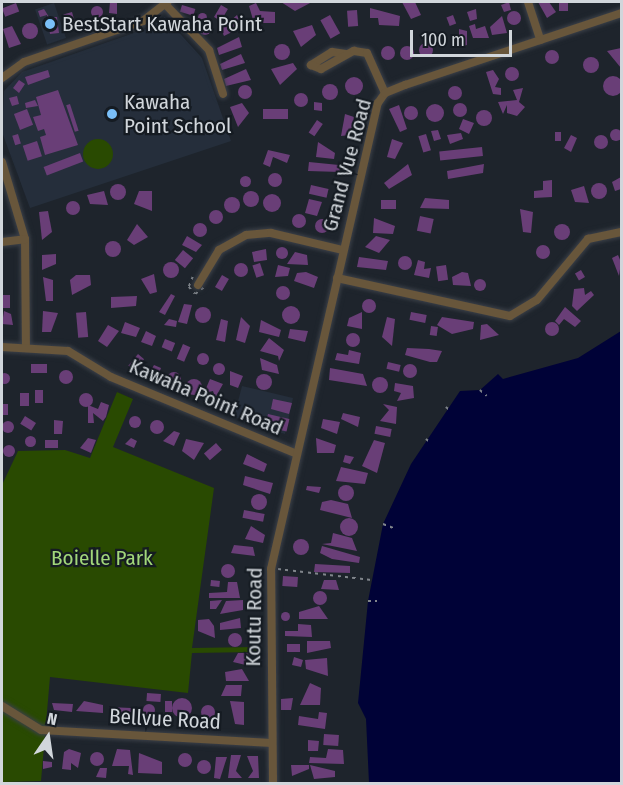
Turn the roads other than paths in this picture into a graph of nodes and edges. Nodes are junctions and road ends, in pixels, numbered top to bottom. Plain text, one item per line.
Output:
1 (528, 2) edge
2 (166, 3) edge
3 (621, 13) edge
4 (540, 40) junction
5 (346, 54) dead end
6 (2, 78) edge
7 (385, 93) junction
8 (223, 94) dead end
9 (2, 162) edge
10 (621, 232) edge
11 (25, 239) junction
12 (2, 242) edge
13 (343, 250) junction
14 (337, 279) junction
15 (198, 285) dead end
16 (26, 347) junction
17 (2, 348) edge
18 (297, 454) junction
19 (2, 706) edge
20 (272, 743) junction
21 (273, 783) edge

1 - 4 street
2 - 6 street
2 - 8 street
3 - 4 street, Grand Vue Road
4 - 7 street, Grand Vue Road
5 - 7 street
7 - 13 street, Grand Vue Road
9 - 11 street
10 - 14 street
11 - 12 street
11 - 16 street
13 - 14 street, Grand Vue Road
13 - 15 street
14 - 18 street, Kawaha Point Road
16 - 17 street, Kawaha Point Road
16 - 18 street, Kawaha Point Road
18 - 20 street, Koutu Road
19 - 20 street, Bellvue Road
20 - 21 street, Koutu Road

